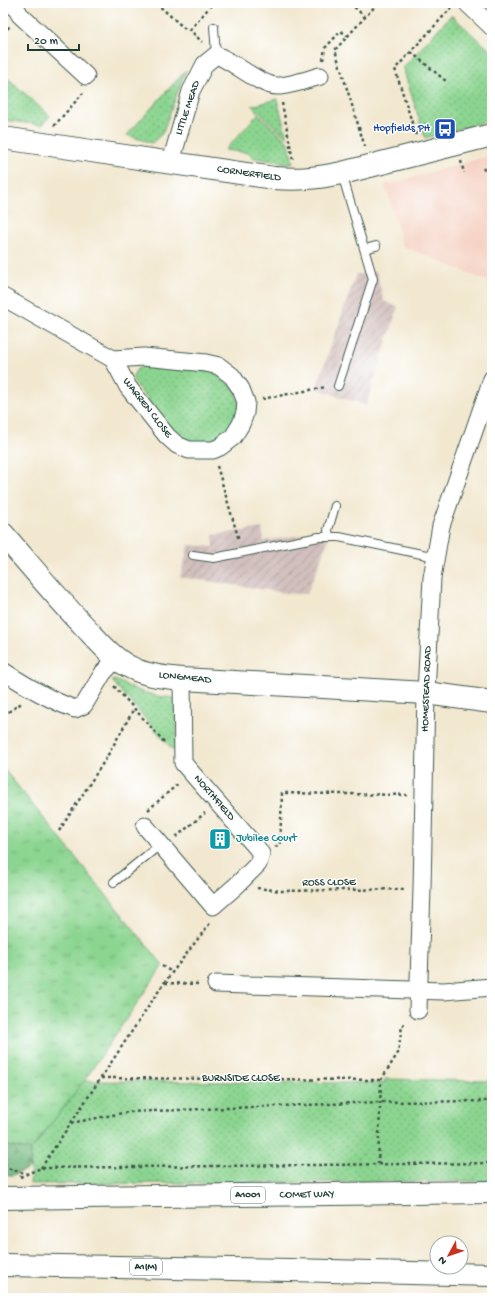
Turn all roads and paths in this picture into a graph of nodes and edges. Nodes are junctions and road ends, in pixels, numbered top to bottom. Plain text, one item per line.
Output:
1 (13, 3) edge
2 (156, 3) edge
3 (213, 3) edge
4 (350, 3) edge
5 (378, 3) edge
6 (456, 3) edge
7 (467, 3) edge
8 (365, 17) junction
9 (214, 27) dead end
10 (492, 27) edge
11 (190, 30) junction
12 (347, 36) junction
13 (411, 52) junction
14 (216, 55) junction
15 (86, 76) joint
16 (320, 76) joint
17 (447, 82) dead end
18 (279, 87) junction
19 (492, 135) edge
20 (3, 138) edge
21 (52, 144) junction
22 (422, 152) junction
23 (460, 158) dead end
24 (171, 162) junction
25 (371, 166) junction
26 (483, 168) dead end
27 (464, 172) dead end
28 (342, 173) junction
29 (296, 180) junction
30 (492, 181) edge
31 (376, 246) dead end
32 (365, 249) junction
33 (3, 297) edge
34 (113, 359) junction
35 (492, 379) edge
36 (338, 386) joint
37 (246, 402) junction
38 (488, 406) edge
39 (213, 450) junction
40 (335, 506) dead end
41 (3, 534) edge
42 (329, 537) junction
43 (243, 552) junction
44 (193, 555) dead end
45 (436, 557) junction
46 (110, 666) junction
47 (3, 671) edge
48 (182, 679) junction
49 (426, 693) junction
50 (492, 702) edge
51 (134, 709) junction
52 (187, 768) junction
53 (424, 796) junction
54 (217, 802) junction
55 (145, 826) joint
56 (60, 831) dead end
57 (162, 846) junction
58 (261, 854) junction
59 (114, 882) dead end
60 (237, 885) junction
61 (422, 889) junction
62 (213, 906) junction
63 (162, 966) dead end
64 (172, 972) junction
65 (164, 983) junction
66 (216, 984) joint
67 (492, 987) edge
68 (419, 990) junction
69 (418, 1010) joint
70 (101, 1078) junction
71 (381, 1080) junction
72 (492, 1101) edge
73 (380, 1102) junction
74 (71, 1123) junction
75 (492, 1163) edge
76 (378, 1164) junction
77 (3, 1167) edge
78 (41, 1168) junction
79 (28, 1174) junction
80 (18, 1178) dead end
81 (492, 1192) edge
82 (3, 1198) edge
83 (3, 1265) edge
84 (492, 1275) edge

1 - 15 street
2 - 11 path
3 - 11 path
4 - 8 path
5 - 8 path
6 - 13 path
7 - 10 street
8 - 12 path
9 - 14 lane
11 - 14 path
12 - 16 path
12 - 25 path
13 - 17 path
13 - 22 path
14 - 18 street
14 - 24 street, LITTLE MEAD
15 - 21 path
16 - 18 street
18 - 29 path
19 - 22 main road, CORNERFIELD
20 - 21 main road, CORNERFIELD
21 - 24 main road, CORNERFIELD
22 - 25 main road, CORNERFIELD
23 - 27 path
24 - 29 main road, CORNERFIELD
25 - 28 main road, CORNERFIELD
26 - 30 path
28 - 29 main road, CORNERFIELD
28 - 32 lane
31 - 32 lane
32 - 36 lane
33 - 34 street
34 - 37 street
34 - 39 street, WARREN CLOSE
35 - 38 street, HOMESTEAD ROAD
36 - 37 path
37 - 39 street
38 - 45 street, HOMESTEAD ROAD
39 - 43 path
40 - 42 lane
41 - 46 main road, LONGMEAD
42 - 43 lane
42 - 45 lane
43 - 44 lane
45 - 49 street, HOMESTEAD ROAD
46 - 47 street
46 - 48 main road, LONGMEAD
46 - 51 path
48 - 49 main road, LONGMEAD
48 - 52 street
49 - 50 main road, LONGMEAD
49 - 53 street, HOMESTEAD ROAD
51 - 52 path
51 - 56 path
52 - 54 street, NORTHFIELD
52 - 55 path
53 - 58 path
53 - 61 street, HOMESTEAD ROAD
54 - 57 path
54 - 58 street, NORTHFIELD
55 - 57 street
57 - 59 lane
57 - 62 street
58 - 60 street
60 - 61 path, ROSS CLOSE
60 - 62 street
61 - 68 street, HOMESTEAD ROAD
62 - 64 path
63 - 64 path
64 - 65 path
65 - 66 path
65 - 70 path
66 - 68 street
67 - 68 street
68 - 69 street, HOMESTEAD ROAD
69 - 71 path
70 - 71 path, BURNSIDE CLOSE
70 - 74 path
71 - 73 path
72 - 73 path
73 - 74 path
73 - 76 path
74 - 78 path
75 - 76 path
76 - 78 path
77 - 79 path
78 - 79 path
79 - 80 path
81 - 82 main road, COMET WAY / A1001
83 - 84 main road, A1(M)

